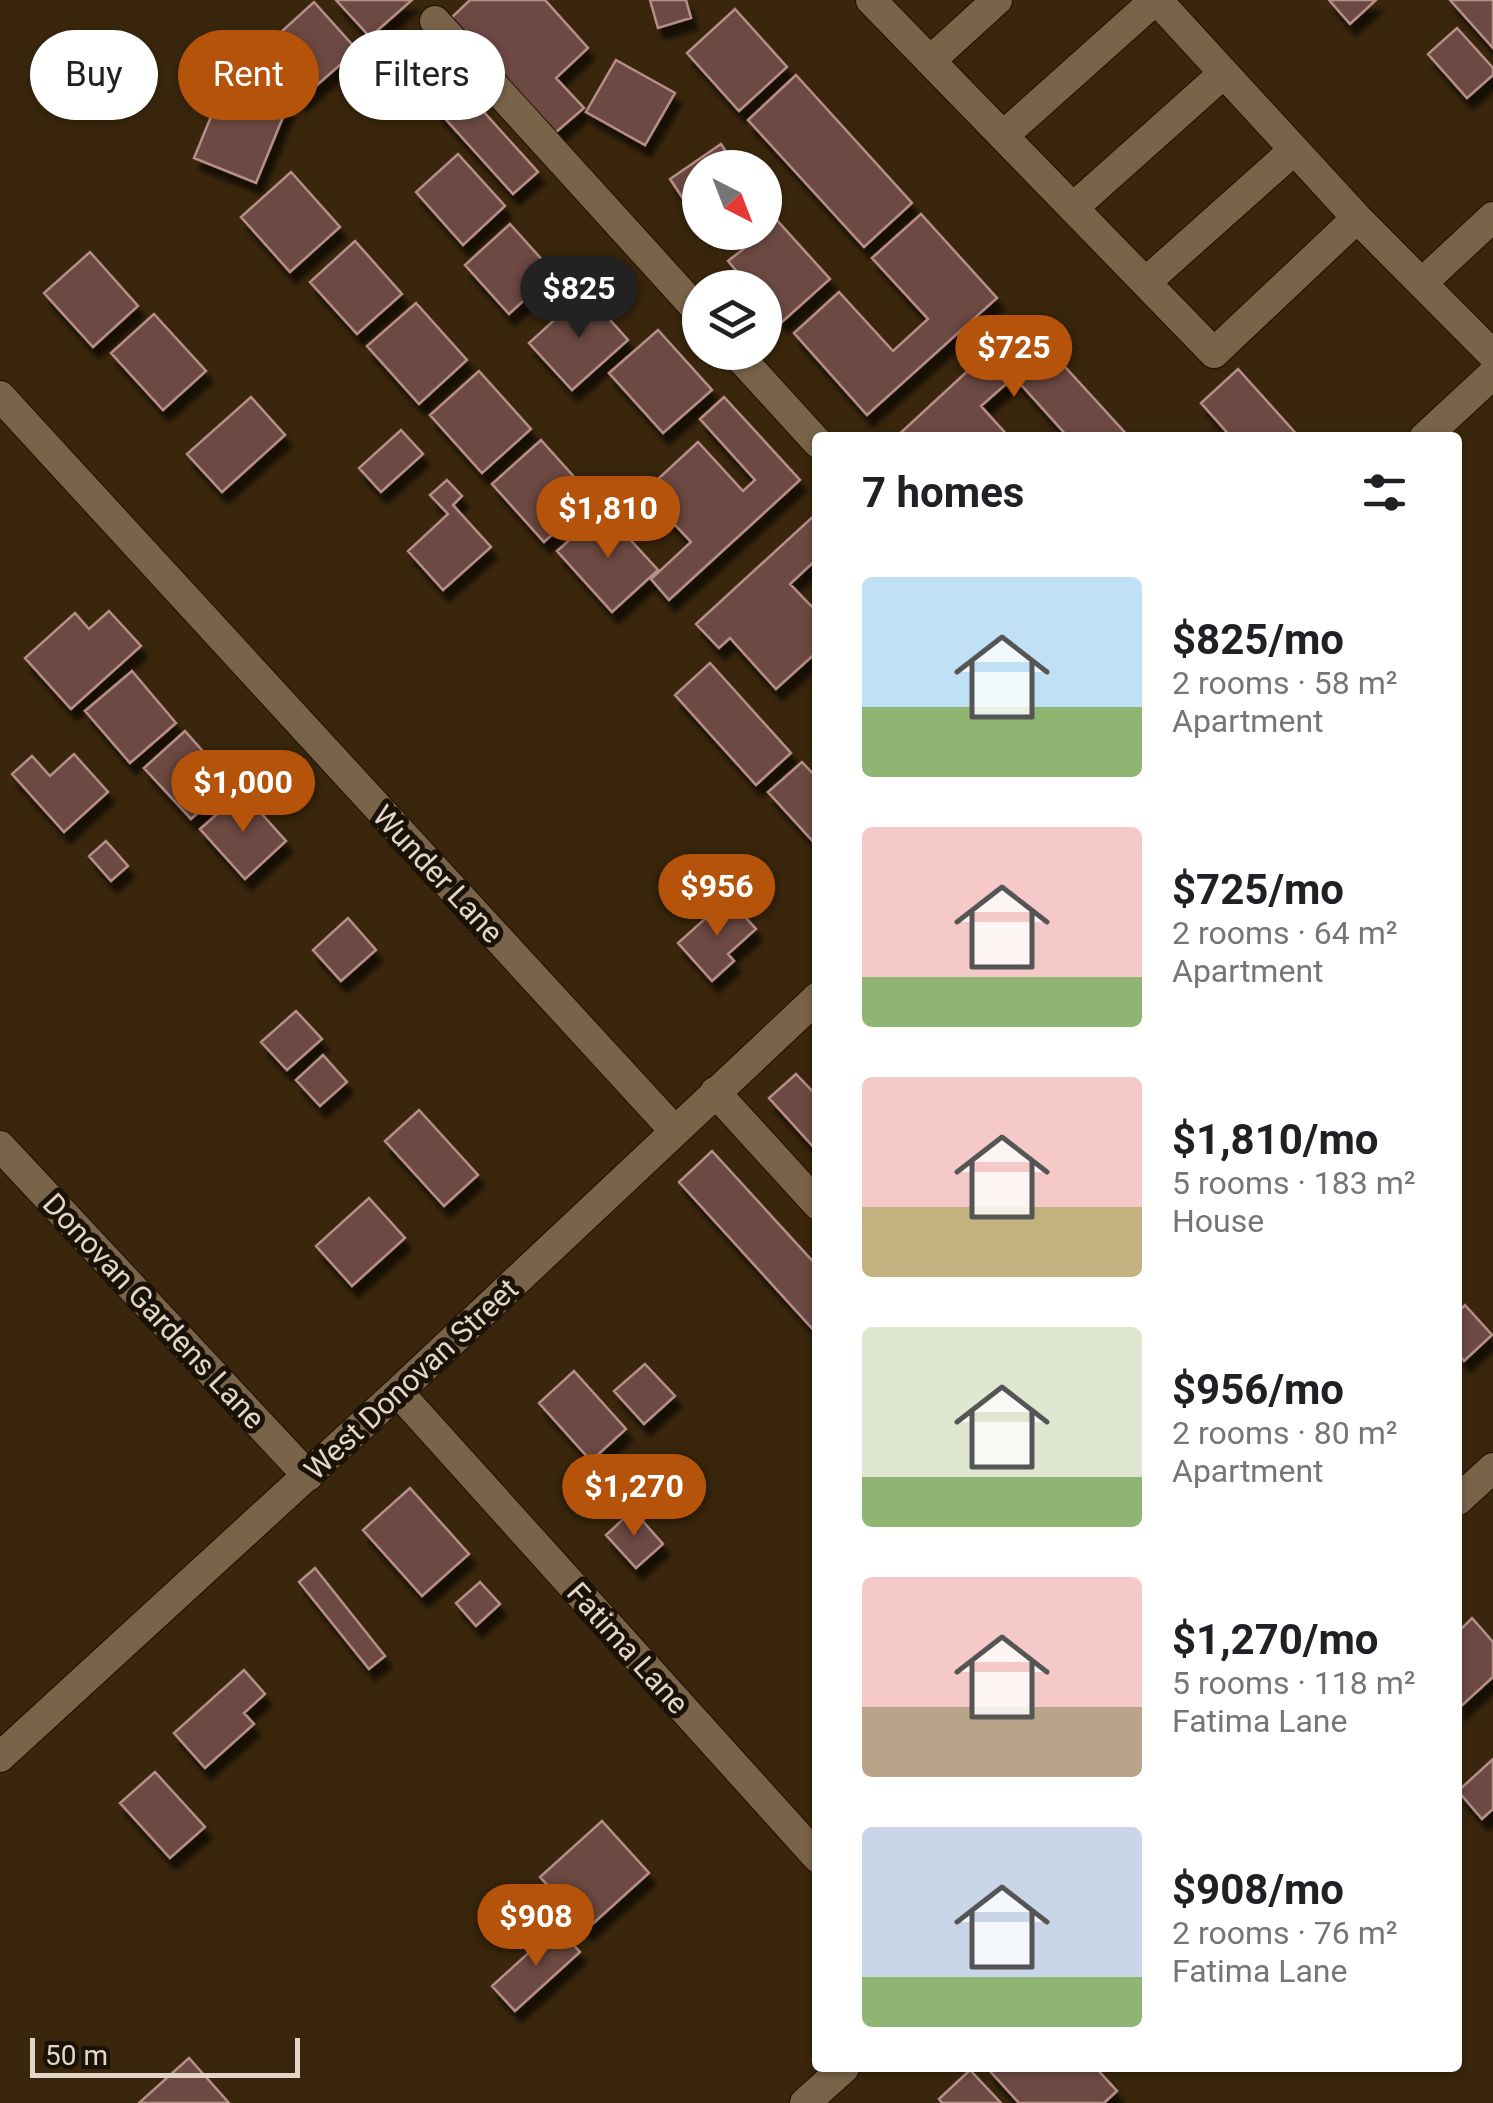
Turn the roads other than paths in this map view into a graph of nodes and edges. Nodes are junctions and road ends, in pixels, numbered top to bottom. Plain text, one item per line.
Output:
1 (871, 0) edge
2 (998, 0) edge
3 (1156, 0) edge
4 (434, 21) dead end
5 (930, 61) junction
6 (1224, 73) junction
7 (1003, 136) junction
8 (1294, 150) junction
9 (1073, 208) junction
10 (1493, 217) edge
11 (1357, 218) junction
12 (1146, 282) junction
13 (1422, 283) junction
14 (682, 293) edge
15 (1493, 355) edge
16 (752, 370) edge
17 (1493, 374) edge
18 (0, 396) edge
19 (1430, 432) edge
20 (812, 437) edge
21 (812, 1003) edge
22 (715, 1092) junction
23 (674, 1130) junction
24 (0, 1146) edge
25 (812, 1198) edge
26 (398, 1392) junction
27 (1493, 1468) edge
28 (308, 1476) junction
29 (1462, 1496) edge
30 (0, 1757) edge
31 (812, 1851) edge
32 (840, 2072) edge
33 (805, 2103) edge

1 - 5 street
2 - 5 street
3 - 6 street
3 - 7 street
4 - 14 street
5 - 7 street
6 - 8 street
6 - 9 street
7 - 9 street
8 - 11 street
8 - 12 street
9 - 12 street
10 - 13 street
11 - 12 street
11 - 13 street
13 - 15 street
16 - 20 street
17 - 19 street
18 - 23 street, Wunder Lane
21 - 22 street, West Donovan Street
22 - 23 street, West Donovan Street
22 - 25 street
23 - 26 street, West Donovan Street
24 - 28 street, Donovan Gardens Lane
26 - 28 street, West Donovan Street
26 - 31 street, Fatima Lane
27 - 29 street
28 - 30 street, West Donovan Street
32 - 33 street

